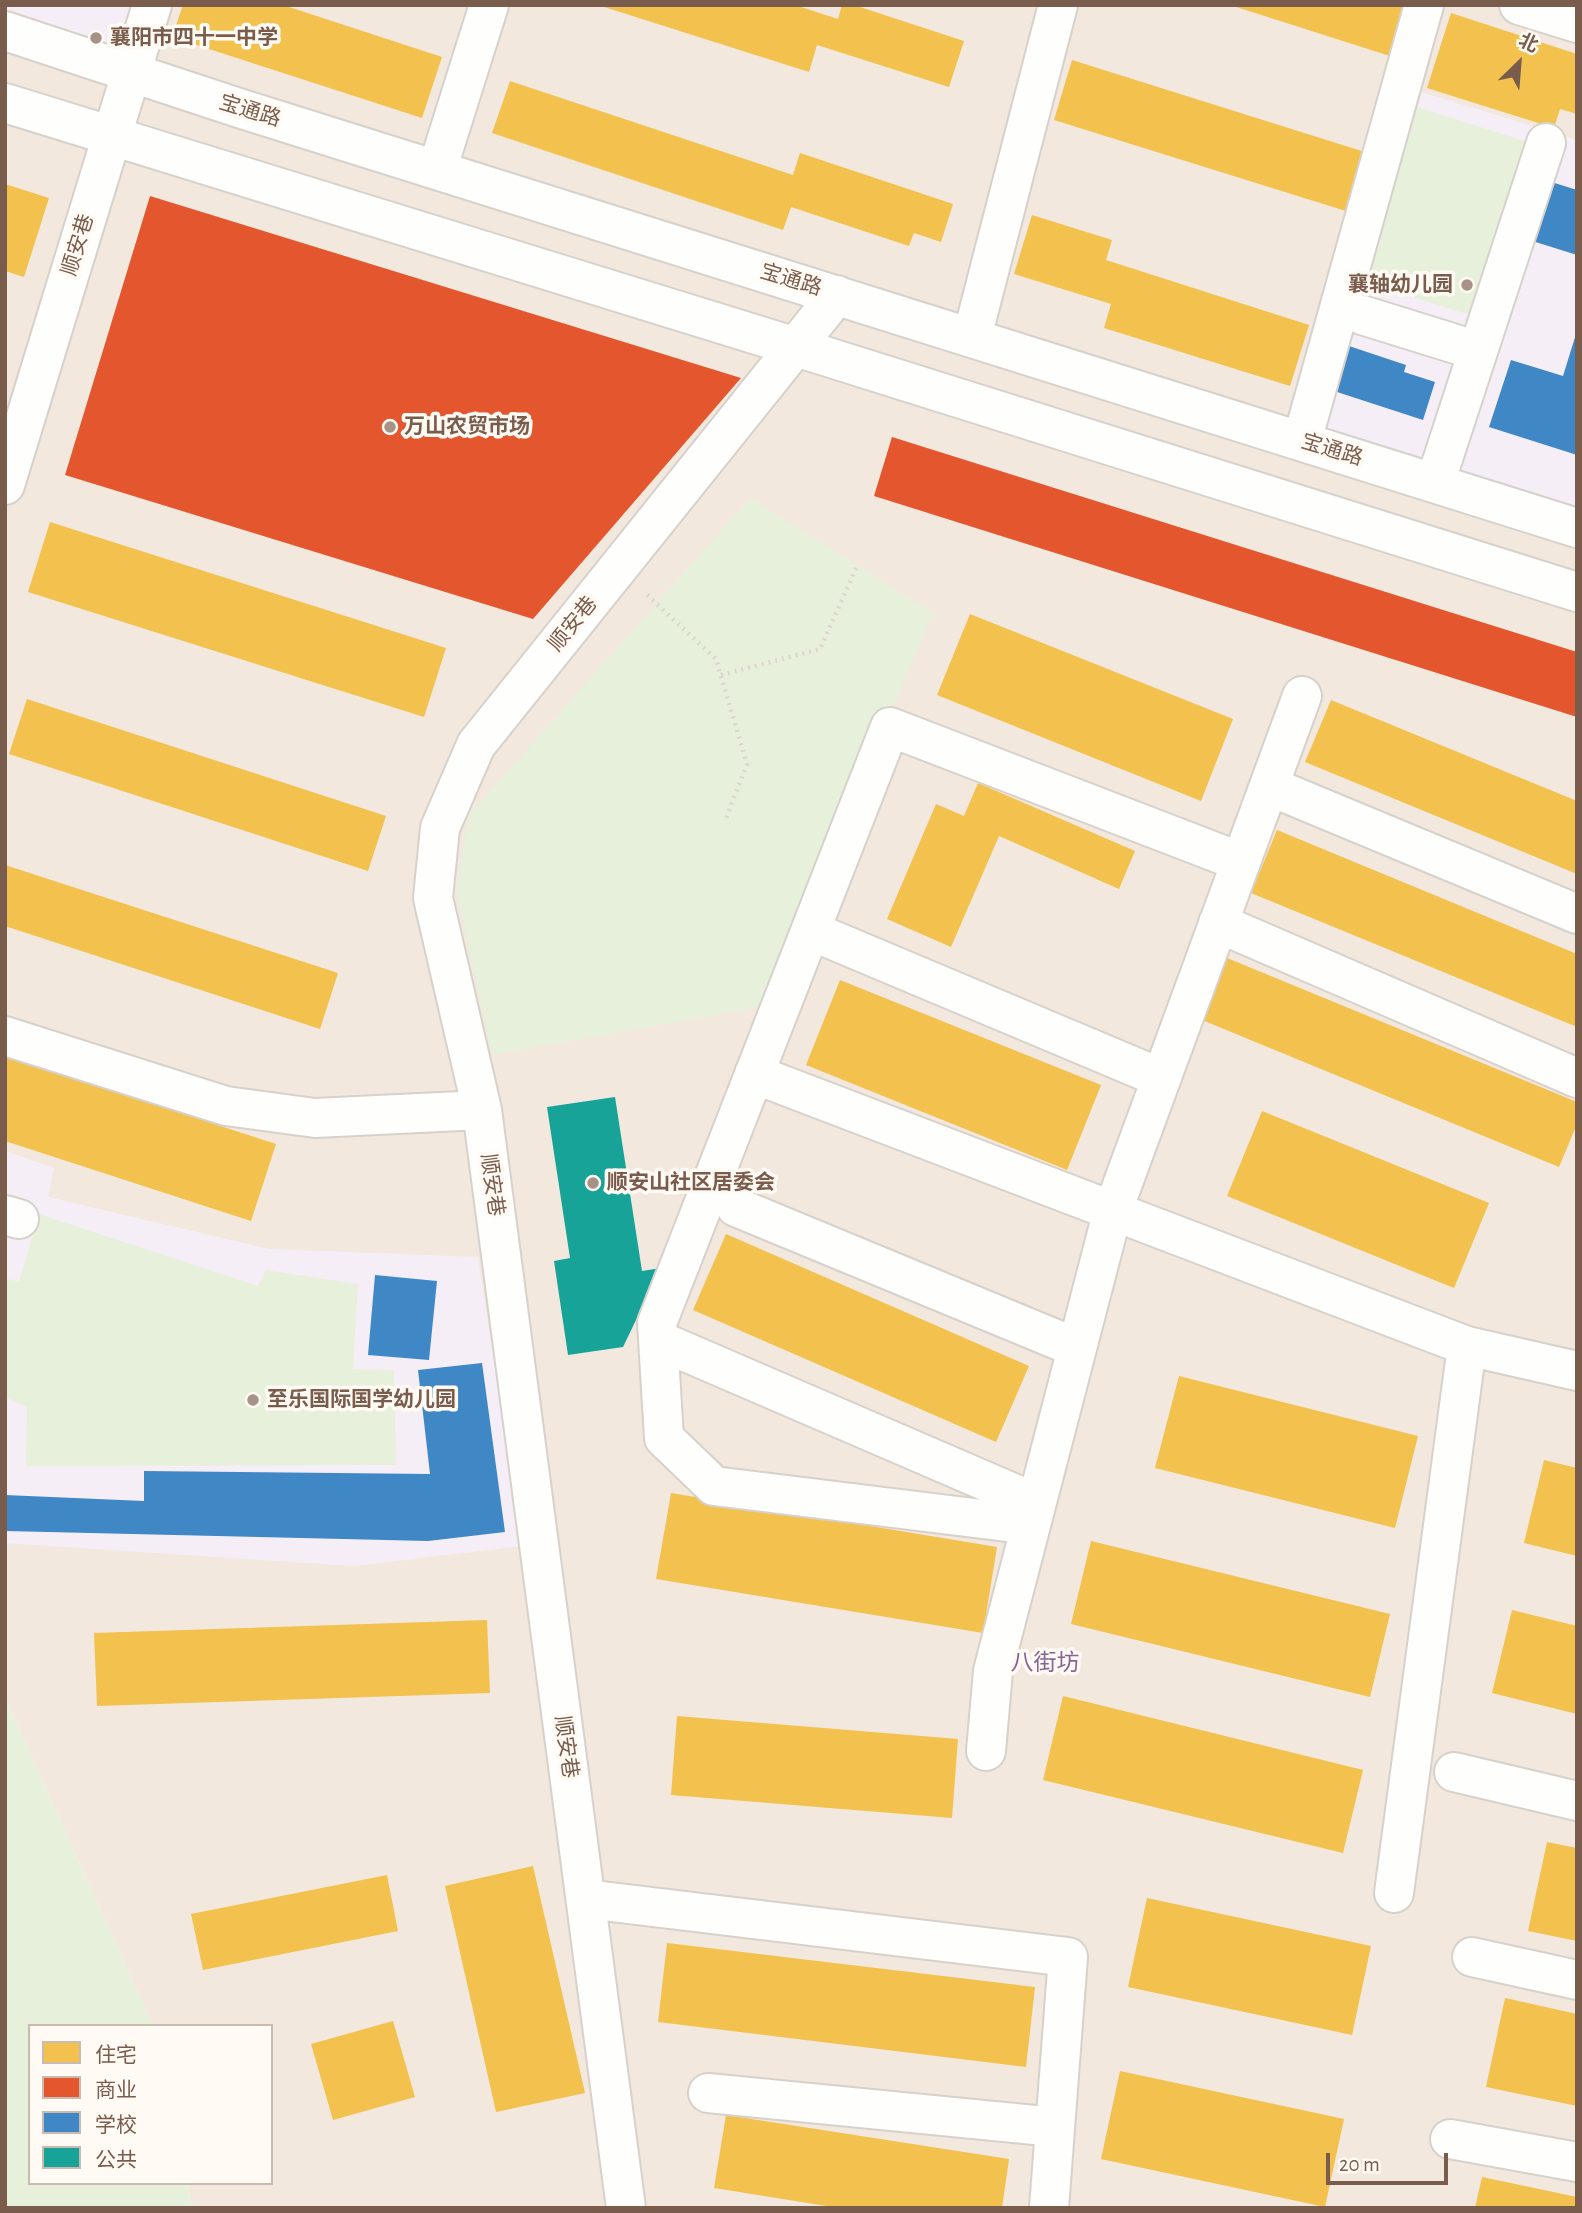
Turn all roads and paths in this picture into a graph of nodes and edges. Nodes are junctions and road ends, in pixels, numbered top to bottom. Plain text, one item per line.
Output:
1 (152, 5) edge
2 (489, 5) edge
3 (1058, 5) edge
4 (1424, 5) edge
5 (1519, 5) edge
6 (1577, 23) edge
7 (5, 31) edge
8 (131, 73) junction
9 (5, 103) edge
10 (111, 136) junction
11 (1546, 143) dead end
12 (437, 170) junction
13 (838, 295) junction
14 (1363, 315) dead end
15 (972, 337) junction
16 (796, 347) junction
17 (1478, 351) junction
18 (1302, 441) junction
19 (1435, 483) junction
20 (5, 485) edge
21 (1577, 528) edge
22 (857, 566) dead end
23 (618, 569) junction
24 (1577, 592) edge
25 (721, 675) junction
26 (1302, 696) dead end
27 (1269, 786) junction
28 (726, 818) dead end
29 (1241, 862) junction
30 (1577, 914) edge
31 (1218, 923) junction
32 (828, 938) dead end
33 (5, 1036) edge
34 (754, 1074) junction
35 (1161, 1078) junction
36 (1577, 1078) edge
37 (482, 1110) junction
38 (736, 1207) dead end
39 (1113, 1210) junction
40 (658, 1340) junction
41 (1467, 1346) junction
42 (1077, 1348) junction
43 (1577, 1371) edge
44 (1033, 1514) junction
45 (986, 1751) dead end
46 (1454, 1772) dead end
47 (1577, 1801) edge
48 (1394, 1893) dead end
49 (586, 1899) junction
50 (1472, 1957) dead end
51 (1577, 1980) edge
52 (708, 2093) dead end
53 (1055, 2127) junction
54 (1450, 2139) dead end
55 (1577, 2162) edge
56 (626, 2208) edge
57 (1049, 2208) edge

1 - 8 street, 顺安巷
2 - 12 street
3 - 15 street
4 - 18 street
5 - 6 street
7 - 8 street, 宝通路
8 - 10 street, 顺安巷
8 - 12 street, 宝通路
9 - 10 street
10 - 16 street
10 - 20 street, 顺安巷
11 - 17 street
12 - 13 street, 宝通路
13 - 15 street, 宝通路
13 - 16 street, 顺安巷
14 - 17 street
15 - 18 street, 宝通路
16 - 23 street, 顺安巷
16 - 24 street
17 - 19 street
18 - 19 street, 宝通路
19 - 21 street, 宝通路
22 - 25 path
23 - 25 path
23 - 37 street, 顺安巷
25 - 28 path
26 - 27 street
27 - 29 street
27 - 30 street
29 - 31 street
29 - 34 street
31 - 35 street
31 - 36 street
32 - 35 street
33 - 37 street
34 - 39 street
34 - 40 street
35 - 39 street
37 - 49 street, 顺安巷
38 - 42 street
39 - 41 street
39 - 42 street
40 - 44 street
40 - 44 street
41 - 43 street
41 - 48 street
42 - 44 street
44 - 45 street
46 - 47 street
49 - 53 street
49 - 56 street, 顺安巷
50 - 51 street
52 - 53 street
53 - 57 street
54 - 55 street

